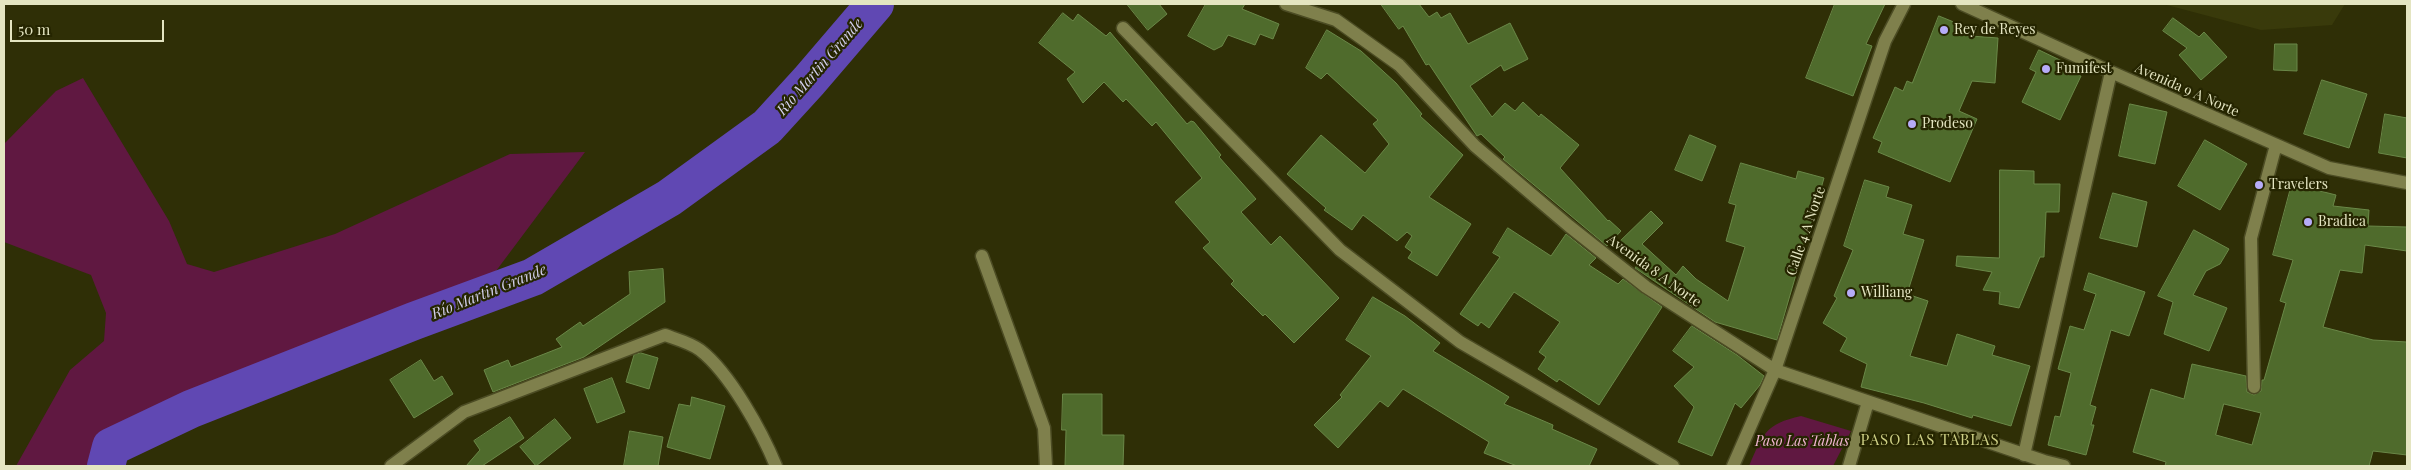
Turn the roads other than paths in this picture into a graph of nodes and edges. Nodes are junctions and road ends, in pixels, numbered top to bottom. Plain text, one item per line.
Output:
1 (1286, 4) edge
2 (1904, 4) edge
3 (1962, 4) edge
4 (1123, 28) dead end
5 (2110, 72) junction
6 (2276, 145) junction
7 (2407, 183) edge
8 (982, 256) dead end
9 (1775, 370) junction
10 (2254, 387) dead end
11 (1868, 402) junction
12 (2024, 455) junction
13 (391, 466) edge
14 (776, 466) edge
15 (1046, 466) edge
16 (1673, 466) edge
17 (1733, 466) edge
18 (1848, 466) edge
19 (2064, 466) edge

1 - 9 street, Avenida 8 A Norte
2 - 9 street, Calle 4 A Norte
3 - 5 street, Avenida 9 A Norte
4 - 16 street
5 - 6 street, Avenida 9 A Norte
5 - 12 street
6 - 7 street, Avenida 9 A Norte
6 - 10 street
8 - 15 street
9 - 11 street, Avenida 8 A Norte
9 - 17 street, Calle 4 A Norte
11 - 12 street, Avenida 8 A Norte
11 - 18 street
12 - 19 street, Avenida 8 A Norte
13 - 14 street

